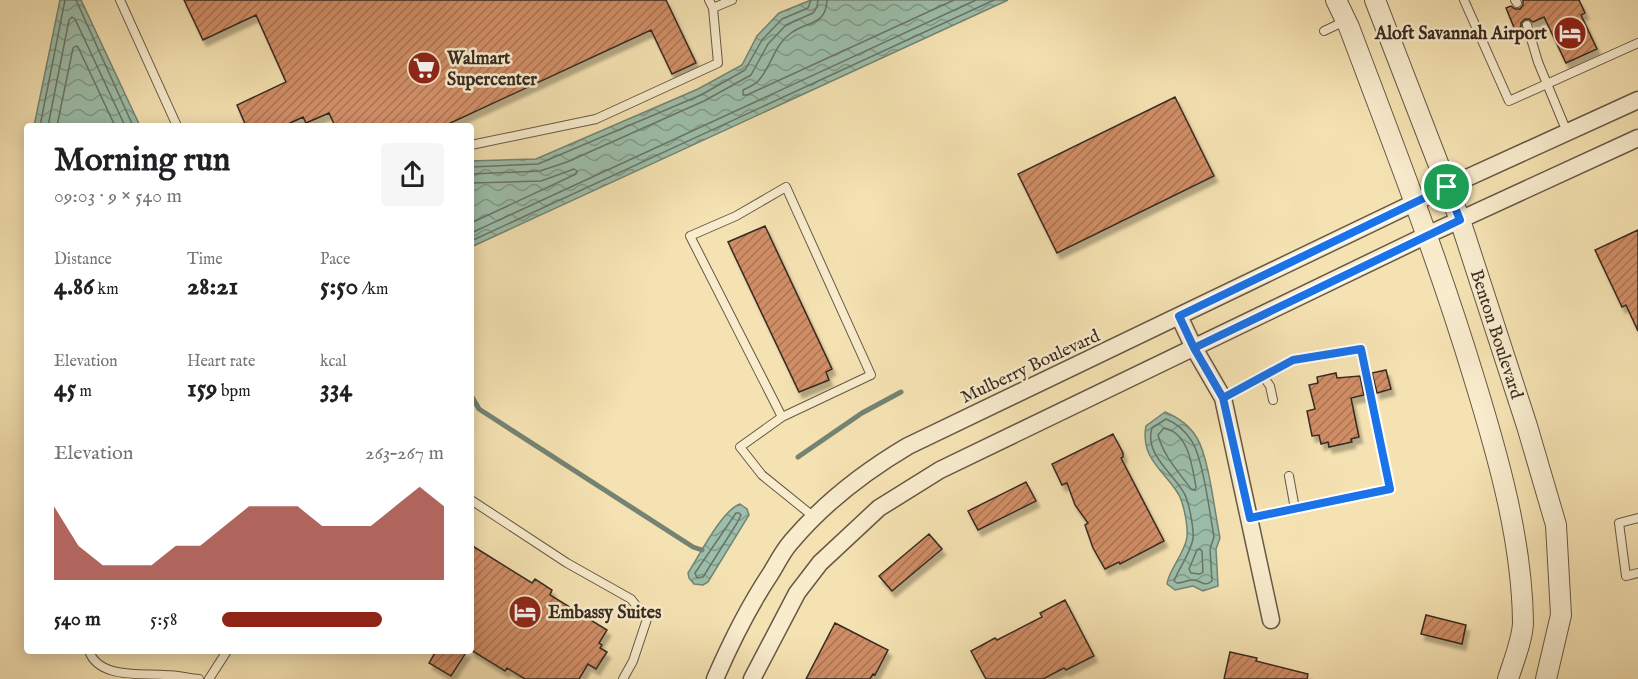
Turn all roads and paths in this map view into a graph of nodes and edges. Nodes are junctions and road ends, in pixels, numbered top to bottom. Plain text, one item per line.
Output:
1 (120, 0) edge
2 (732, 0) edge
3 (1336, 0) edge
4 (1375, 0) edge
5 (1464, 0) edge
6 (711, 4) edge
7 (1346, 21) junction
8 (1527, 25) dead end
9 (1324, 32) dead end
10 (1638, 43) edge
11 (1548, 84) junction
12 (1638, 100) edge
13 (176, 123) edge
14 (1567, 132) junction
15 (1638, 138) edge
16 (474, 144) edge
17 (1447, 187) junction
18 (1416, 203) junction
19 (1460, 220) junction
20 (1427, 235) junction
21 (1179, 316) junction
22 (1194, 348) junction
23 (1263, 376) junction
24 (1223, 398) junction
25 (1274, 400) dead end
26 (782, 417) junction
27 (1289, 476) dead end
28 (474, 503) edge
29 (1295, 508) junction
30 (814, 517) junction
31 (1250, 518) junction
32 (1638, 518) edge
33 (1638, 573) edge
34 (1271, 620) dead end
35 (90, 654) edge
36 (226, 654) edge
37 (200, 679) edge
38 (209, 679) edge
39 (623, 679) edge
40 (715, 679) edge
41 (752, 679) edge
42 (1508, 679) edge
43 (1546, 679) edge

1 - 13 lane
2 - 6 lane
3 - 7 street, Benton Boulevard
4 - 17 street, Benton Boulevard
5 - 11 lane
6 - 16 lane
7 - 9 lane
7 - 18 street, Benton Boulevard
8 - 11 lane
10 - 11 lane
11 - 14 lane
12 - 14 street, Mulberry Boulevard
14 - 17 street, Mulberry Boulevard
15 - 19 street
17 - 18 street, Mulberry Boulevard
17 - 19 street, Benton Boulevard
18 - 20 street, Benton Boulevard
18 - 21 street, Mulberry Boulevard
19 - 20 street
19 - 43 street, Benton Boulevard
20 - 22 street
20 - 42 street, Benton Boulevard
21 - 22 street
21 - 30 street, Mulberry Boulevard
22 - 24 street
22 - 41 street
23 - 24 lane
23 - 25 lane
23 - 29 lane
24 - 31 street
26 - 26 lane
26 - 30 lane
27 - 29 lane
28 - 39 lane
29 - 31 lane
30 - 40 street, Mulberry Boulevard
31 - 34 street
32 - 33 lane
35 - 37 lane
36 - 38 lane

